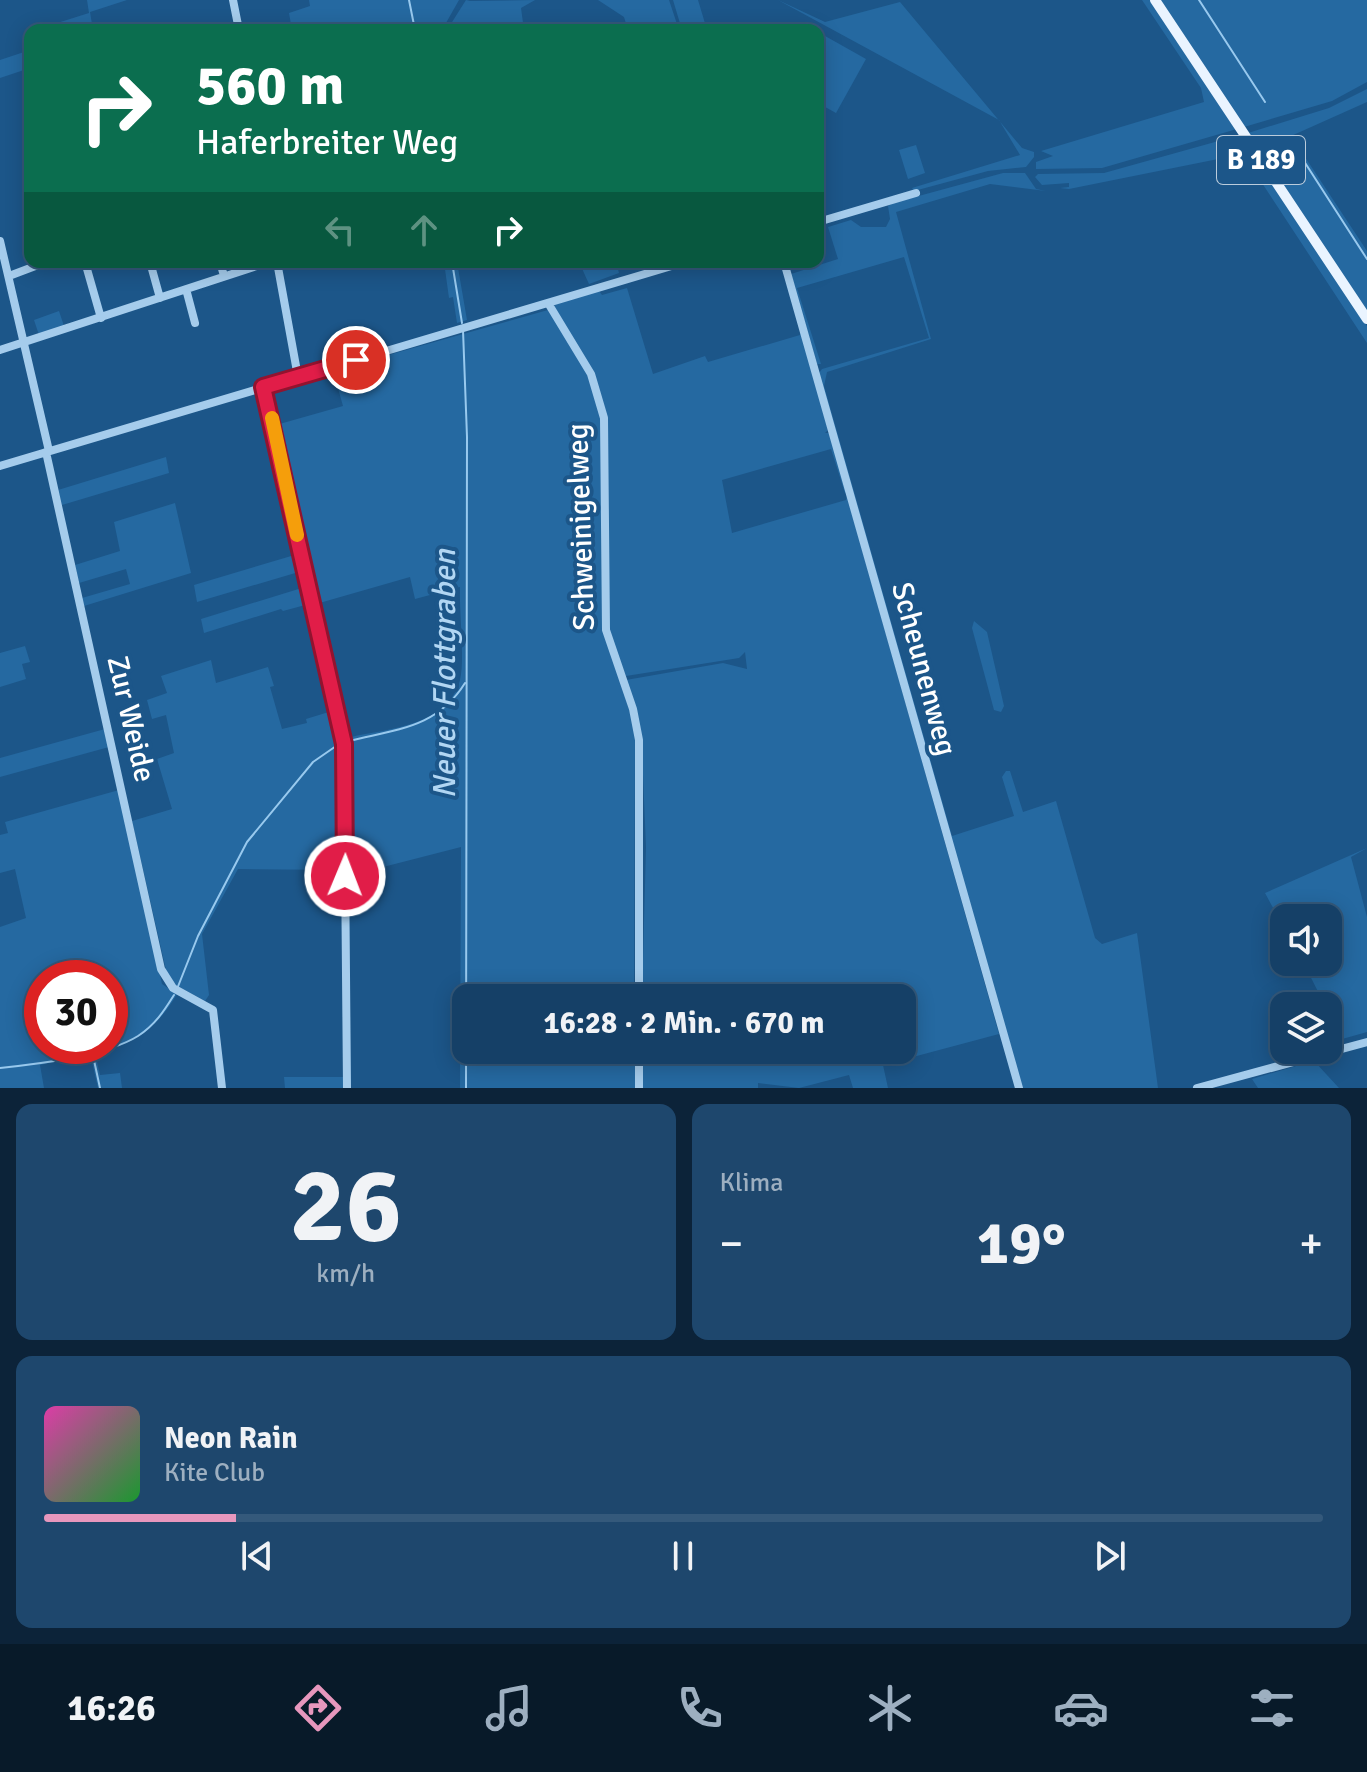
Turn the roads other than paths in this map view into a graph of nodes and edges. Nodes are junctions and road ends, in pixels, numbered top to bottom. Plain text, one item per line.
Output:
1 (233, 0) edge
2 (1155, 0) edge
3 (238, 24) edge
4 (916, 193) dead end
5 (824, 220) edge
6 (0, 241) edge
7 (30, 268) edge
8 (87, 268) edge
9 (152, 268) edge
10 (222, 268) edge
11 (250, 268) edge
12 (278, 268) edge
13 (665, 268) edge
14 (786, 268) edge
15 (9, 276) junction
16 (224, 276) junction
17 (186, 289) junction
18 (160, 298) junction
19 (548, 303) junction
20 (101, 318) junction
21 (1367, 319) edge
22 (195, 323) dead end
23 (25, 344) junction
24 (0, 350) edge
25 (298, 377) junction
26 (263, 387) junction
27 (48, 451) junction
28 (0, 466) edge
29 (639, 984) edge
30 (1367, 1042) edge
31 (639, 1064) edge
32 (222, 1088) edge
33 (347, 1088) edge
34 (639, 1088) edge
35 (1019, 1088) edge
36 (1197, 1088) edge

1 - 3 street
2 - 21 main road, B 189
4 - 5 street
6 - 15 street, Zur Weide
7 - 15 street
8 - 20 street
9 - 18 street
10 - 16 street
11 - 16 street
12 - 25 street
13 - 19 street
14 - 35 street, Scheunenweg
15 - 23 street, Zur Weide
16 - 17 street
17 - 18 street
17 - 22 street
18 - 20 street
19 - 25 street
19 - 29 street, Schweinigelweg
20 - 23 street
23 - 24 street
23 - 27 street, Zur Weide
25 - 26 street
26 - 27 street
26 - 33 street
27 - 28 street
27 - 32 street, Zur Weide
30 - 36 street
31 - 34 street

